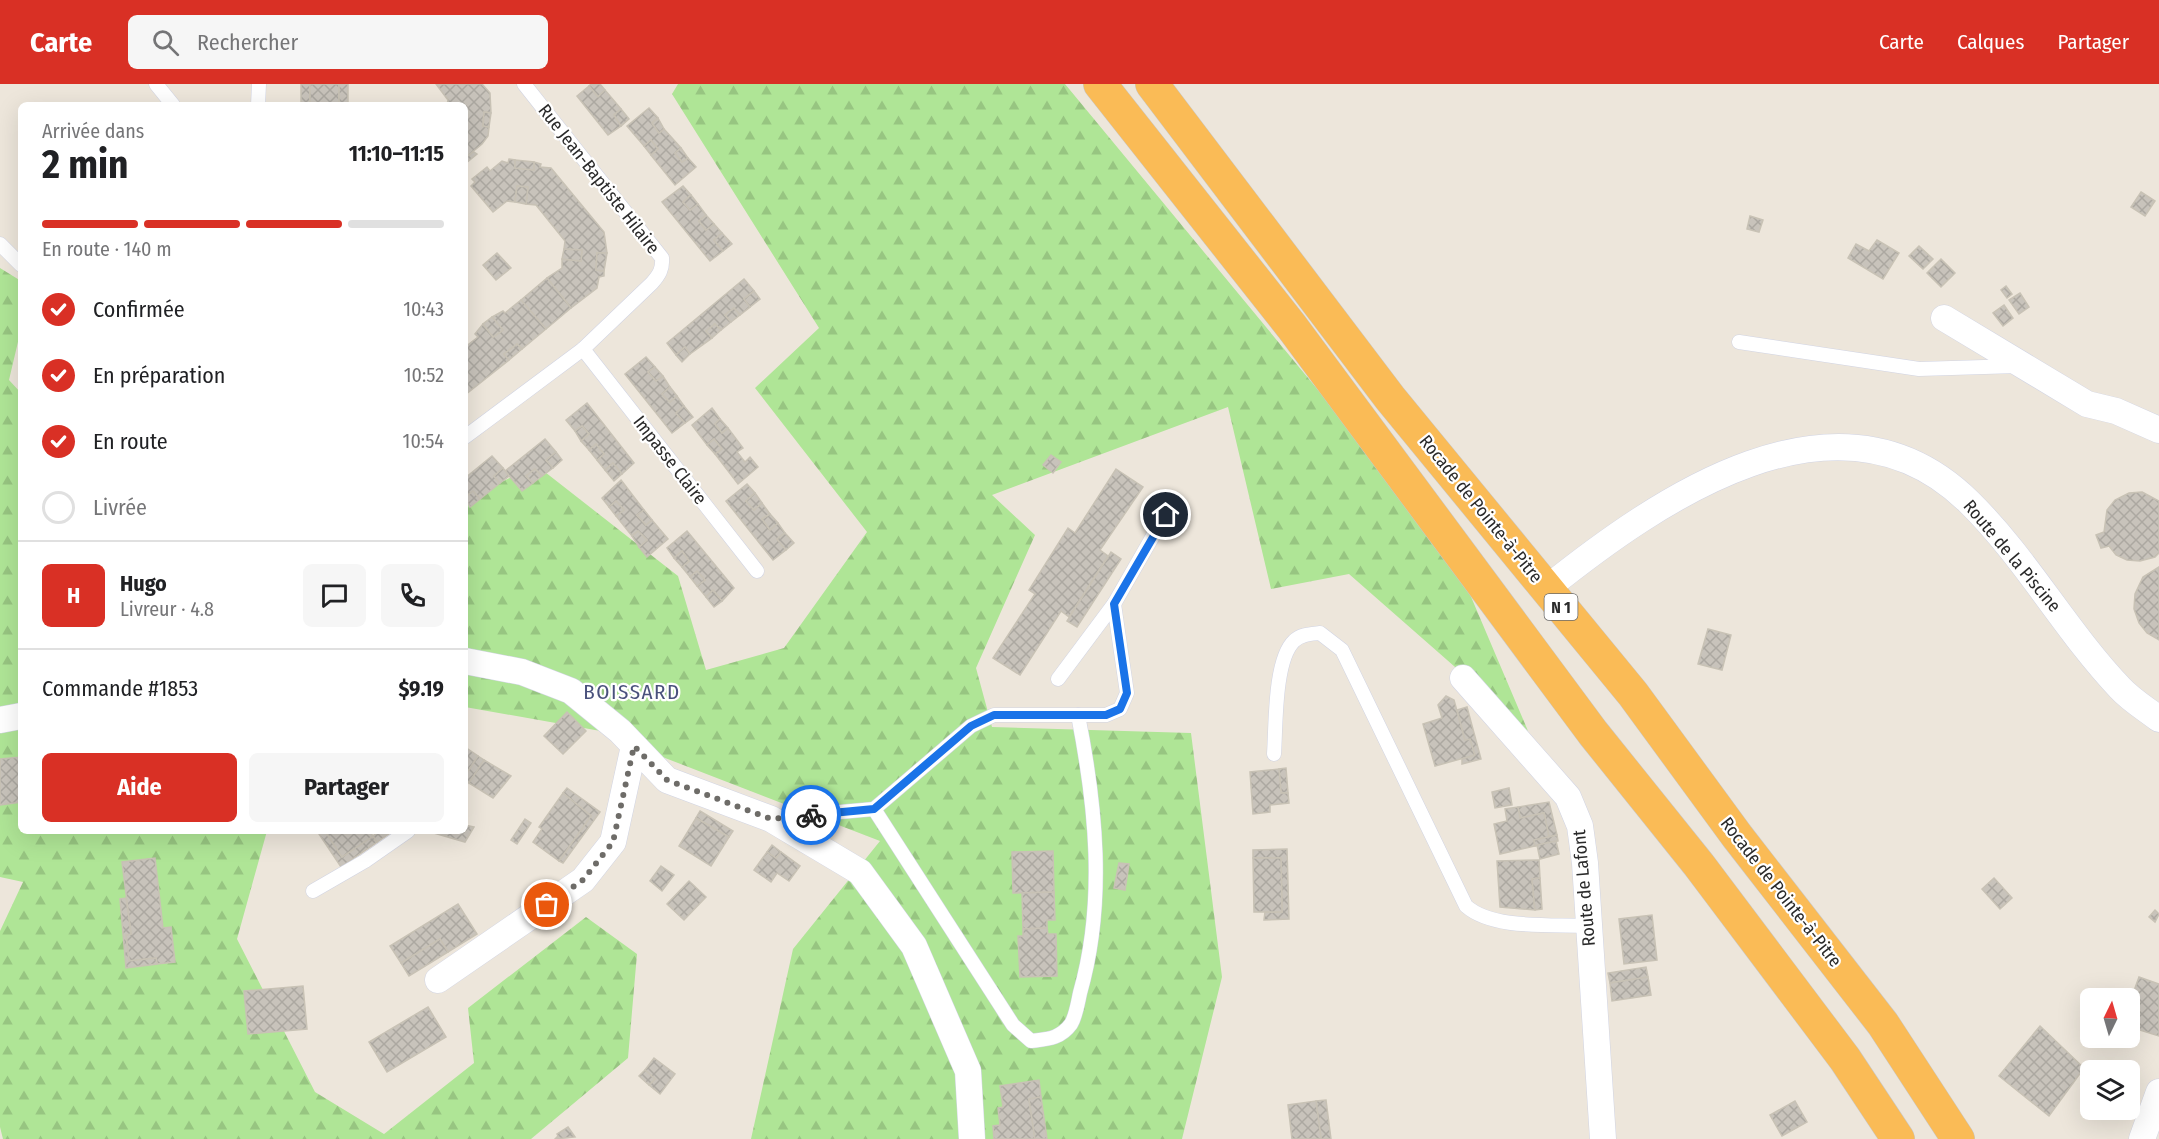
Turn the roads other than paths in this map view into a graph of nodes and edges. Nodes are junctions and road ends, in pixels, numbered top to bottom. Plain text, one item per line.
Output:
1 (156, 84) edge
2 (259, 84) edge
3 (524, 84) edge
4 (1100, 84) edge
5 (1152, 84) edge
6 (171, 102) edge
7 (258, 102) edge
8 (0, 244) edge
9 (18, 262) edge
10 (1944, 318) dead end
11 (1739, 342) dead end
12 (583, 349) junction
13 (2023, 365) junction
14 (2159, 430) edge
15 (468, 435) edge
16 (1166, 515) dead end
17 (757, 571) dead end
18 (1546, 588) junction
19 (1114, 604) junction
20 (468, 662) edge
21 (1463, 678) dead end
22 (1058, 679) dead end
23 (1078, 715) junction
24 (18, 717) edge
25 (2159, 719) edge
26 (0, 720) edge
27 (634, 746) junction
28 (1274, 754) dead end
29 (874, 809) junction
30 (771, 819) junction
31 (404, 834) edge
32 (313, 891) dead end
33 (1588, 926) junction
34 (438, 980) dead end
35 (2159, 1092) edge
36 (972, 1139) edge
37 (1603, 1139) edge
38 (1898, 1139) edge
39 (1958, 1139) edge
40 (2142, 1139) edge

1 - 6 lane
2 - 7 lane
3 - 12 lane, Rue Jean-Baptiste Hilaire
4 - 38 highway
5 - 18 highway, Rocade de Pointe-à-Pitre / N 1
8 - 9 lane
10 - 13 street
11 - 13 lane
12 - 15 lane, Rue Jean-Baptiste Hilaire
12 - 17 lane, Impasse Claire
13 - 14 street
16 - 19 lane
18 - 25 street, Route de la Piscine
18 - 39 highway, Rocade de Pointe-à-Pitre / N 1
19 - 22 lane
19 - 23 lane
20 - 27 street
21 - 33 street, Route de Lafont
23 - 29 lane
23 - 29 lane
24 - 26 street
27 - 30 street
27 - 34 street
28 - 33 lane
29 - 30 lane
30 - 36 street
31 - 32 lane
33 - 37 street, Route de Lafont
35 - 40 street

